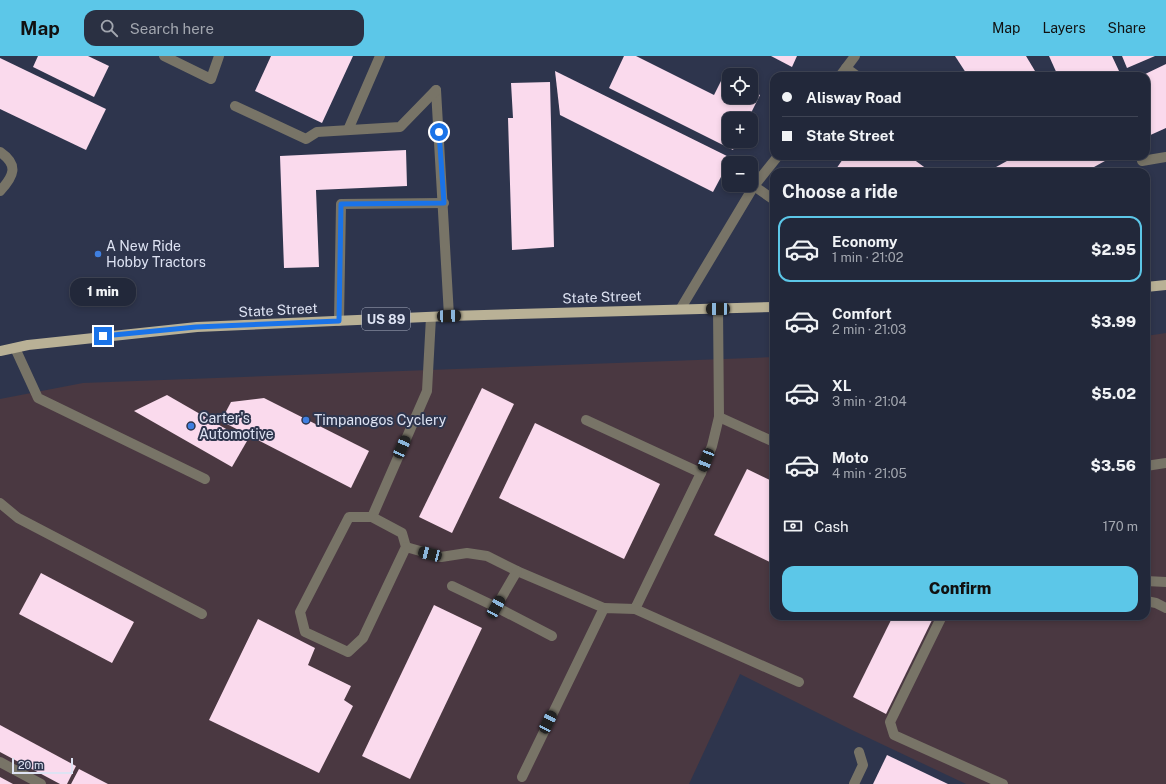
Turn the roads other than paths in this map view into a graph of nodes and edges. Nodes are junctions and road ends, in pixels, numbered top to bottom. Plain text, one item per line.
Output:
1 (164, 56) edge
2 (220, 56) edge
3 (380, 56) edge
4 (855, 56) edge
5 (843, 72) edge
6 (235, 106) dead end
7 (348, 130) junction
8 (0, 152) edge
9 (1166, 157) edge
10 (775, 160) edge
11 (1148, 160) edge
12 (1150, 160) edge
13 (1142, 161) dead end
14 (758, 181) edge
15 (758, 189) edge
16 (0, 191) edge
17 (750, 192) edge
18 (770, 197) edge
19 (444, 203) junction
20 (1166, 285) edge
21 (1150, 287) edge
22 (770, 307) edge
23 (680, 308) junction
24 (718, 309) junction
25 (449, 316) junction
26 (431, 317) junction
27 (339, 321) junction
28 (15, 348) junction
29 (0, 351) edge
30 (719, 417) junction
31 (586, 420) dead end
32 (770, 440) edge
33 (1166, 463) edge
34 (1150, 465) edge
35 (701, 474) junction
36 (205, 479) dead end
37 (2, 508) edge
38 (372, 517) junction
39 (406, 547) junction
40 (517, 571) junction
41 (1150, 582) edge
42 (1166, 582) edge
43 (452, 586) dead end
44 (1150, 602) edge
45 (496, 607) junction
46 (604, 608) junction
47 (1166, 608) edge
48 (636, 609) junction
49 (202, 614) dead end
50 (940, 620) edge
51 (552, 636) dead end
52 (799, 682) dead end
53 (859, 752) dead end
54 (0, 762) edge
55 (522, 777) dead end
56 (40, 784) edge
57 (854, 784) edge
58 (1003, 784) edge

1 - 2 street
3 - 7 street
4 - 5 street
6 - 7 street
7 - 19 street
8 - 16 street
9 - 12 street
10 - 14 street
11 - 13 street
15 - 18 street
17 - 23 street
19 - 25 street
19 - 27 street
20 - 21 main road
22 - 24 main road, State Street / US 89
23 - 24 main road, State Street / US 89
23 - 25 main road, State Street / US 89
24 - 30 street
25 - 26 main road, State Street / US 89
26 - 27 main road, State Street / US 89
26 - 38 street
27 - 28 main road, State Street / US 89
28 - 29 main road, State Street / US 89
28 - 36 street
30 - 32 street
30 - 35 street
31 - 35 street
33 - 34 street
35 - 48 street
37 - 49 street
38 - 39 street
38 - 39 street
39 - 40 street
40 - 45 street
40 - 46 street
41 - 42 street
43 - 45 street
44 - 47 street
45 - 51 street
46 - 48 street
46 - 55 street
48 - 52 street
50 - 58 street
53 - 57 street
54 - 56 street

